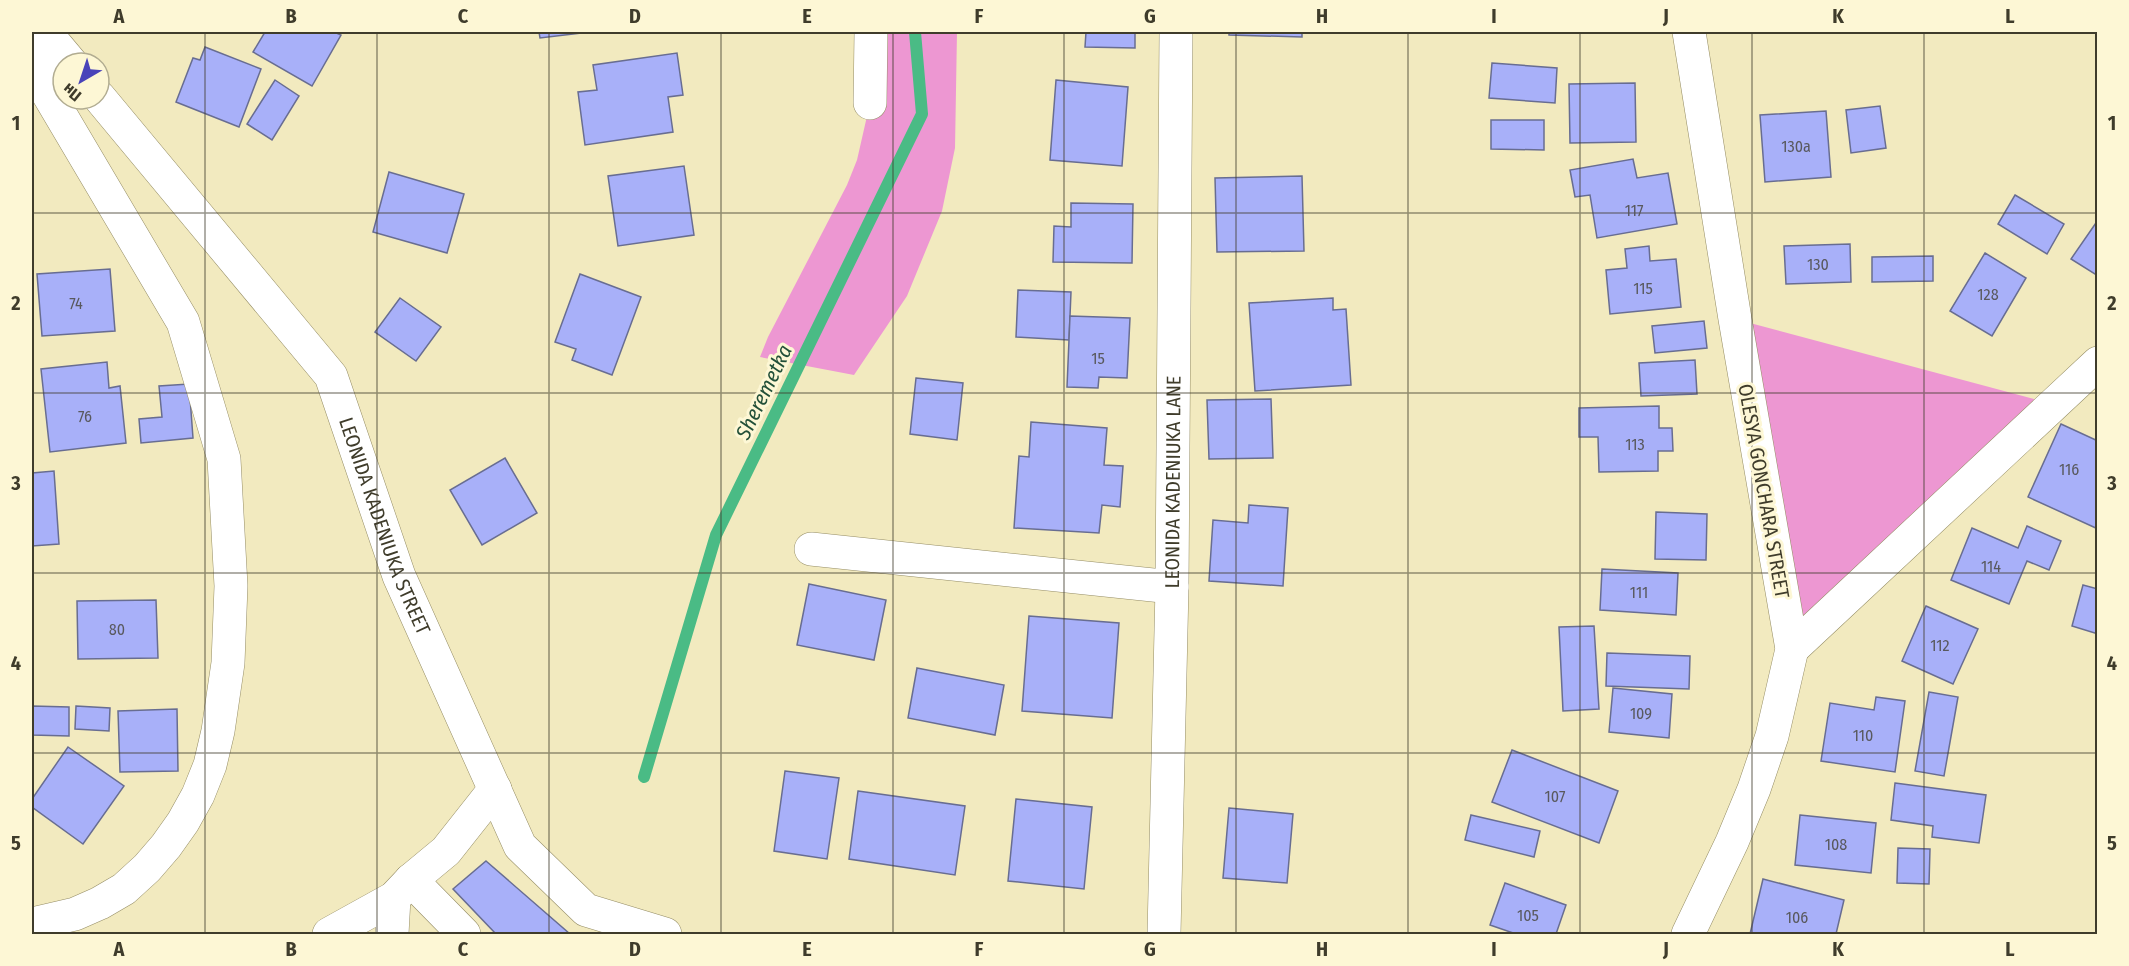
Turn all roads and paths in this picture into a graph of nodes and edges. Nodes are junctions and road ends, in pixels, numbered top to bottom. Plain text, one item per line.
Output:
1 (45, 32) edge
2 (871, 32) edge
3 (1176, 32) edge
4 (1689, 32) edge
5 (32, 34) edge
6 (61, 51) edge
7 (870, 103) dead end
8 (111, 111) edge
9 (2097, 363) edge
10 (811, 549) dead end
11 (1172, 587) junction
12 (1792, 649) junction
13 (495, 789) junction
14 (402, 889) junction
15 (32, 924) edge
16 (329, 934) edge
17 (392, 934) edge
18 (464, 934) edge
19 (665, 934) edge
20 (1164, 934) edge
21 (1688, 934) edge

1 - 6 street
2 - 7 street
3 - 11 street, LEONIDA KADENIUKA LANE
4 - 12 street, OLESYA GONCHARA STREET
5 - 15 street
8 - 13 street, LEONIDA KADENIUKA STREET
9 - 12 street
10 - 11 street
11 - 20 street, LEONIDA KADENIUKA LANE
12 - 21 street, OLESYA GONCHARA STREET
13 - 14 street
13 - 19 street, LEONIDA KADENIUKA STREET
14 - 16 street
14 - 17 street
14 - 18 street

